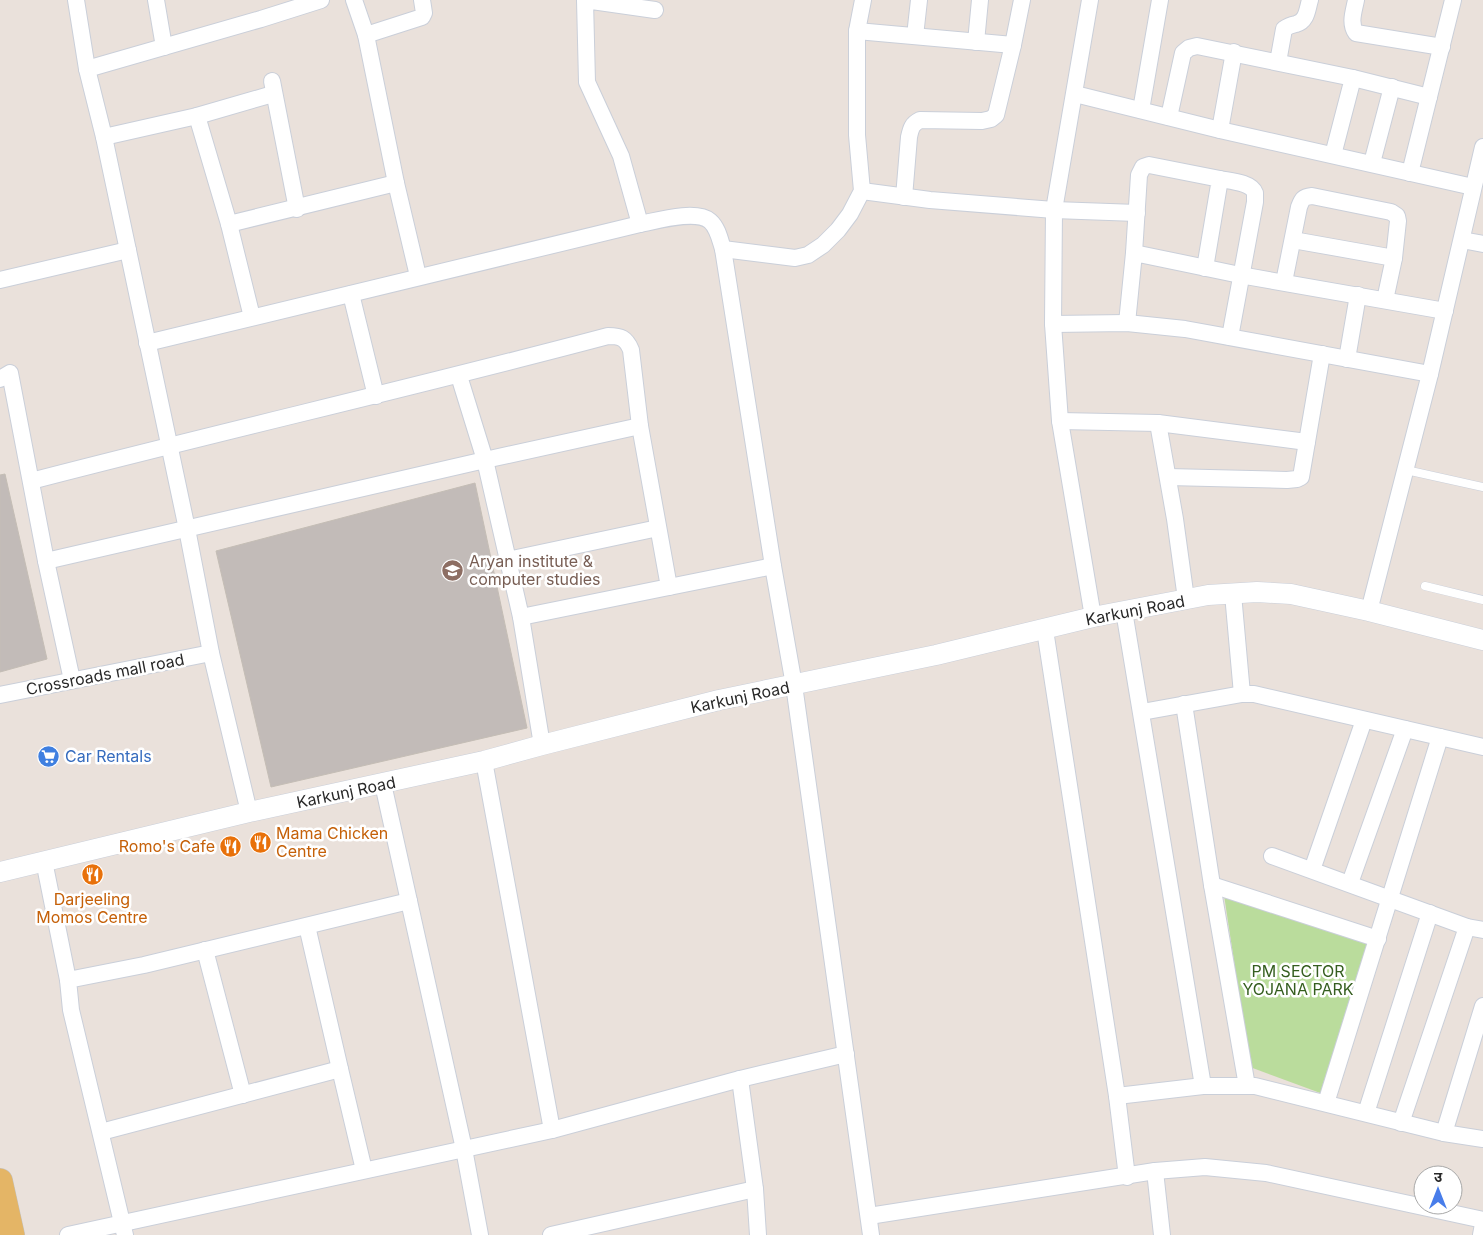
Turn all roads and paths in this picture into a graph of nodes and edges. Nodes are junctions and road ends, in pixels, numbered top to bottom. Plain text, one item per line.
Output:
1 (76, 0) edge
2 (156, 0) edge
3 (321, 0) edge
4 (354, 0) edge
5 (422, 0) edge
6 (863, 0) edge
7 (920, 0) edge
8 (980, 0) edge
9 (1022, 0) edge
10 (1090, 0) edge
11 (1160, 0) edge
12 (1310, 0) edge
13 (1356, 0) edge
14 (1453, 0) edge
15 (275, 6) edge
16 (655, 10) dead end
17 (858, 31) junction
18 (366, 35) junction
19 (915, 36) junction
20 (976, 42) junction
21 (1013, 45) junction
22 (164, 47) junction
23 (1442, 47) junction
24 (1234, 52) junction
25 (1278, 62) junction
26 (88, 69) junction
27 (1353, 78) junction
28 (1392, 87) junction
29 (1075, 94) junction
30 (1429, 98) junction
31 (1141, 110) junction
32 (197, 116) junction
33 (1169, 117) junction
34 (1220, 130) junction
35 (104, 137) junction
36 (1483, 147) edge
37 (1333, 155) junction
38 (1372, 163) junction
39 (1410, 173) junction
40 (1220, 179) junction
41 (396, 183) junction
42 (1473, 187) junction
43 (862, 192) junction
44 (904, 197) junction
45 (297, 208) junction
46 (1054, 210) junction
47 (1137, 213) junction
48 (229, 224) junction
49 (640, 224) junction
50 (1293, 240) junction
51 (1462, 240) junction
52 (1483, 244) edge
53 (723, 249) junction
54 (128, 250) junction
55 (1134, 253) junction
56 (1394, 258) junction
57 (1204, 268) junction
58 (1240, 275) junction
59 (418, 276) junction
60 (0, 280) edge
61 (1284, 282) junction
62 (351, 294) junction
63 (1358, 295) junction
64 (1385, 300) junction
65 (1445, 311) junction
66 (252, 316) junction
67 (1127, 323) junction
68 (1053, 324) junction
69 (1230, 337) junction
70 (147, 343) junction
71 (1322, 354) junction
72 (1347, 358) junction
73 (1430, 374) junction
74 (458, 376) junction
75 (0, 379) edge
76 (376, 396) junction
77 (1060, 421) junction
78 (1158, 423) junction
79 (640, 426) junction
80 (1306, 442) junction
81 (168, 445) junction
82 (485, 460) junction
83 (1406, 470) junction
84 (1168, 477) junction
85 (31, 480) junction
86 (1483, 487) edge
87 (187, 528) junction
88 (658, 528) junction
89 (508, 560) junction
90 (46, 562) junction
91 (773, 566) junction
92 (1424, 586) dead end
93 (668, 587) junction
94 (1233, 594) junction
95 (1186, 599) junction
96 (1483, 600) edge
97 (1124, 611) junction
98 (1370, 611) junction
99 (522, 617) junction
100 (1093, 617) junction
101 (1044, 630) junction
102 (1483, 640) edge
103 (211, 653) junction
104 (72, 680) junction
105 (794, 685) junction
106 (1242, 694) junction
107 (0, 695) edge
108 (1184, 704) junction
109 (1142, 712) junction
110 (1364, 720) junction
111 (1404, 729) junction
112 (1440, 737) junction
113 (542, 744) junction
114 (1483, 747) edge
115 (484, 761) junction
116 (383, 784) junction
117 (249, 812) junction
118 (1272, 856) dead end
119 (44, 861) junction
120 (1312, 870) junction
121 (0, 872) edge
122 (1350, 883) junction
123 (1212, 885) junction
124 (1390, 899) junction
125 (410, 901) junction
126 (1430, 913) junction
127 (307, 926) junction
128 (1475, 929) edge
129 (1378, 939) junction
130 (205, 950) junction
131 (68, 980) junction
132 (1483, 1006) edge
133 (846, 1054) junction
134 (340, 1069) junction
135 (740, 1079) junction
136 (1203, 1086) junction
137 (1247, 1086) junction
138 (243, 1095) junction
139 (1117, 1096) junction
140 (1326, 1103) junction
141 (1366, 1113) junction
142 (1401, 1123) junction
143 (552, 1130) junction
144 (101, 1132) junction
145 (1444, 1133) junction
146 (1483, 1139) edge
147 (464, 1149) junction
148 (364, 1170) junction
149 (1155, 1171) junction
150 (1127, 1176) junction
151 (0, 1180) edge
152 (755, 1189) junction
153 (869, 1216) junction
154 (1483, 1220) edge
155 (1483, 1224) edge
156 (124, 1229) edge
157 (569, 1233) edge
158 (12, 1235) edge
159 (68, 1235) edge
160 (480, 1235) edge
161 (551, 1235) edge
162 (758, 1235) edge
163 (871, 1235) edge
164 (1162, 1235) edge
165 (1481, 1235) edge

1 - 26 street
2 - 22 street
3 - 15 street
4 - 18 street
5 - 18 street
6 - 17 street
7 - 19 street
8 - 20 street
9 - 21 street
10 - 29 street
11 - 31 street
12 - 25 street
13 - 23 street
14 - 23 street
15 - 22 street
16 - 49 street
17 - 19 street
17 - 43 street
18 - 41 street
19 - 20 street
20 - 21 street
21 - 44 street
22 - 26 street
23 - 30 street
24 - 25 street
24 - 33 street
24 - 34 street
25 - 27 street
26 - 35 street
27 - 28 street
27 - 37 street
28 - 30 street
28 - 38 street
29 - 31 street
29 - 46 street
30 - 39 street
31 - 33 street
32 - 35 street
32 - 45 street
32 - 48 street
33 - 34 street
34 - 37 street
35 - 54 street
36 - 42 street
37 - 38 street
38 - 39 street
39 - 42 street
40 - 47 street
40 - 57 street
40 - 58 street
41 - 45 street
41 - 59 street
42 - 51 street
43 - 44 street
43 - 53 street
44 - 46 street
45 - 48 street
46 - 47 street
46 - 68 street
47 - 55 street
48 - 66 street
49 - 53 street
49 - 59 street
50 - 56 street
50 - 56 street
50 - 61 street
51 - 52 street
51 - 65 street
53 - 91 street
54 - 60 street
54 - 70 street
55 - 57 street
55 - 67 street
56 - 64 street
57 - 58 street
58 - 61 street
58 - 69 street
59 - 62 street
61 - 63 street
62 - 66 street
62 - 76 street
63 - 64 street
63 - 72 street
64 - 65 street
65 - 73 street
66 - 70 street
67 - 68 street
67 - 69 street
68 - 77 street
69 - 71 street
70 - 81 street
71 - 72 street
71 - 80 street
72 - 73 street
73 - 83 street
74 - 76 street
74 - 79 street
74 - 82 street
75 - 85 street
76 - 81 street
77 - 78 street
77 - 100 street
78 - 80 street
78 - 84 street
79 - 82 street
79 - 88 street
80 - 84 street
81 - 85 street
81 - 87 street
82 - 87 street
82 - 89 street
83 - 86 lane
83 - 98 street
84 - 95 street
85 - 90 street
87 - 90 street
87 - 103 street
88 - 89 street
88 - 93 street
89 - 99 street
90 - 104 street
91 - 93 street
91 - 105 street
92 - 96 lane
93 - 99 street
94 - 95 street, Karkunj Road
94 - 98 street, Karkunj Road
94 - 106 street
95 - 97 street, Karkunj Road
97 - 100 street, Karkunj Road
97 - 109 street
98 - 102 street, Karkunj Road
99 - 113 street
100 - 101 street, Karkunj Road
101 - 105 street, Karkunj Road
101 - 139 street
103 - 104 street, Crossroads mall road
103 - 117 street
104 - 107 street, Crossroads mall road
105 - 113 street, Karkunj Road
105 - 133 street
106 - 108 street
106 - 110 street
108 - 109 street
108 - 123 street
109 - 136 street
110 - 111 street
110 - 120 street
111 - 112 street
111 - 122 street
112 - 114 street
112 - 124 street
113 - 115 street, Karkunj Road
115 - 116 street, Karkunj Road
115 - 143 street
116 - 117 street, Karkunj Road
116 - 125 street
117 - 119 street, Karkunj Road
118 - 120 street
119 - 121 street, Karkunj Road
119 - 131 street
120 - 122 street
122 - 124 street
123 - 129 street
123 - 137 street
124 - 126 street
124 - 129 street
125 - 127 street
125 - 147 street
126 - 128 street
126 - 141 street
127 - 130 street
127 - 134 street
128 - 142 street
129 - 140 street
130 - 131 street
130 - 138 street
131 - 144 street
132 - 145 street
133 - 135 street
133 - 153 street
134 - 138 street
134 - 148 street
135 - 143 street
135 - 152 street
136 - 137 street
136 - 139 street
137 - 140 street
138 - 144 street
139 - 150 street
140 - 141 street
141 - 142 street
142 - 145 street
143 - 147 street
144 - 156 street
145 - 146 street
147 - 148 street
147 - 160 street
148 - 156 street
149 - 150 street
149 - 154 street
149 - 164 street
150 - 153 street
151 - 158 main road
152 - 157 street
152 - 162 street
153 - 163 street
155 - 165 street
156 - 159 street
157 - 161 street

